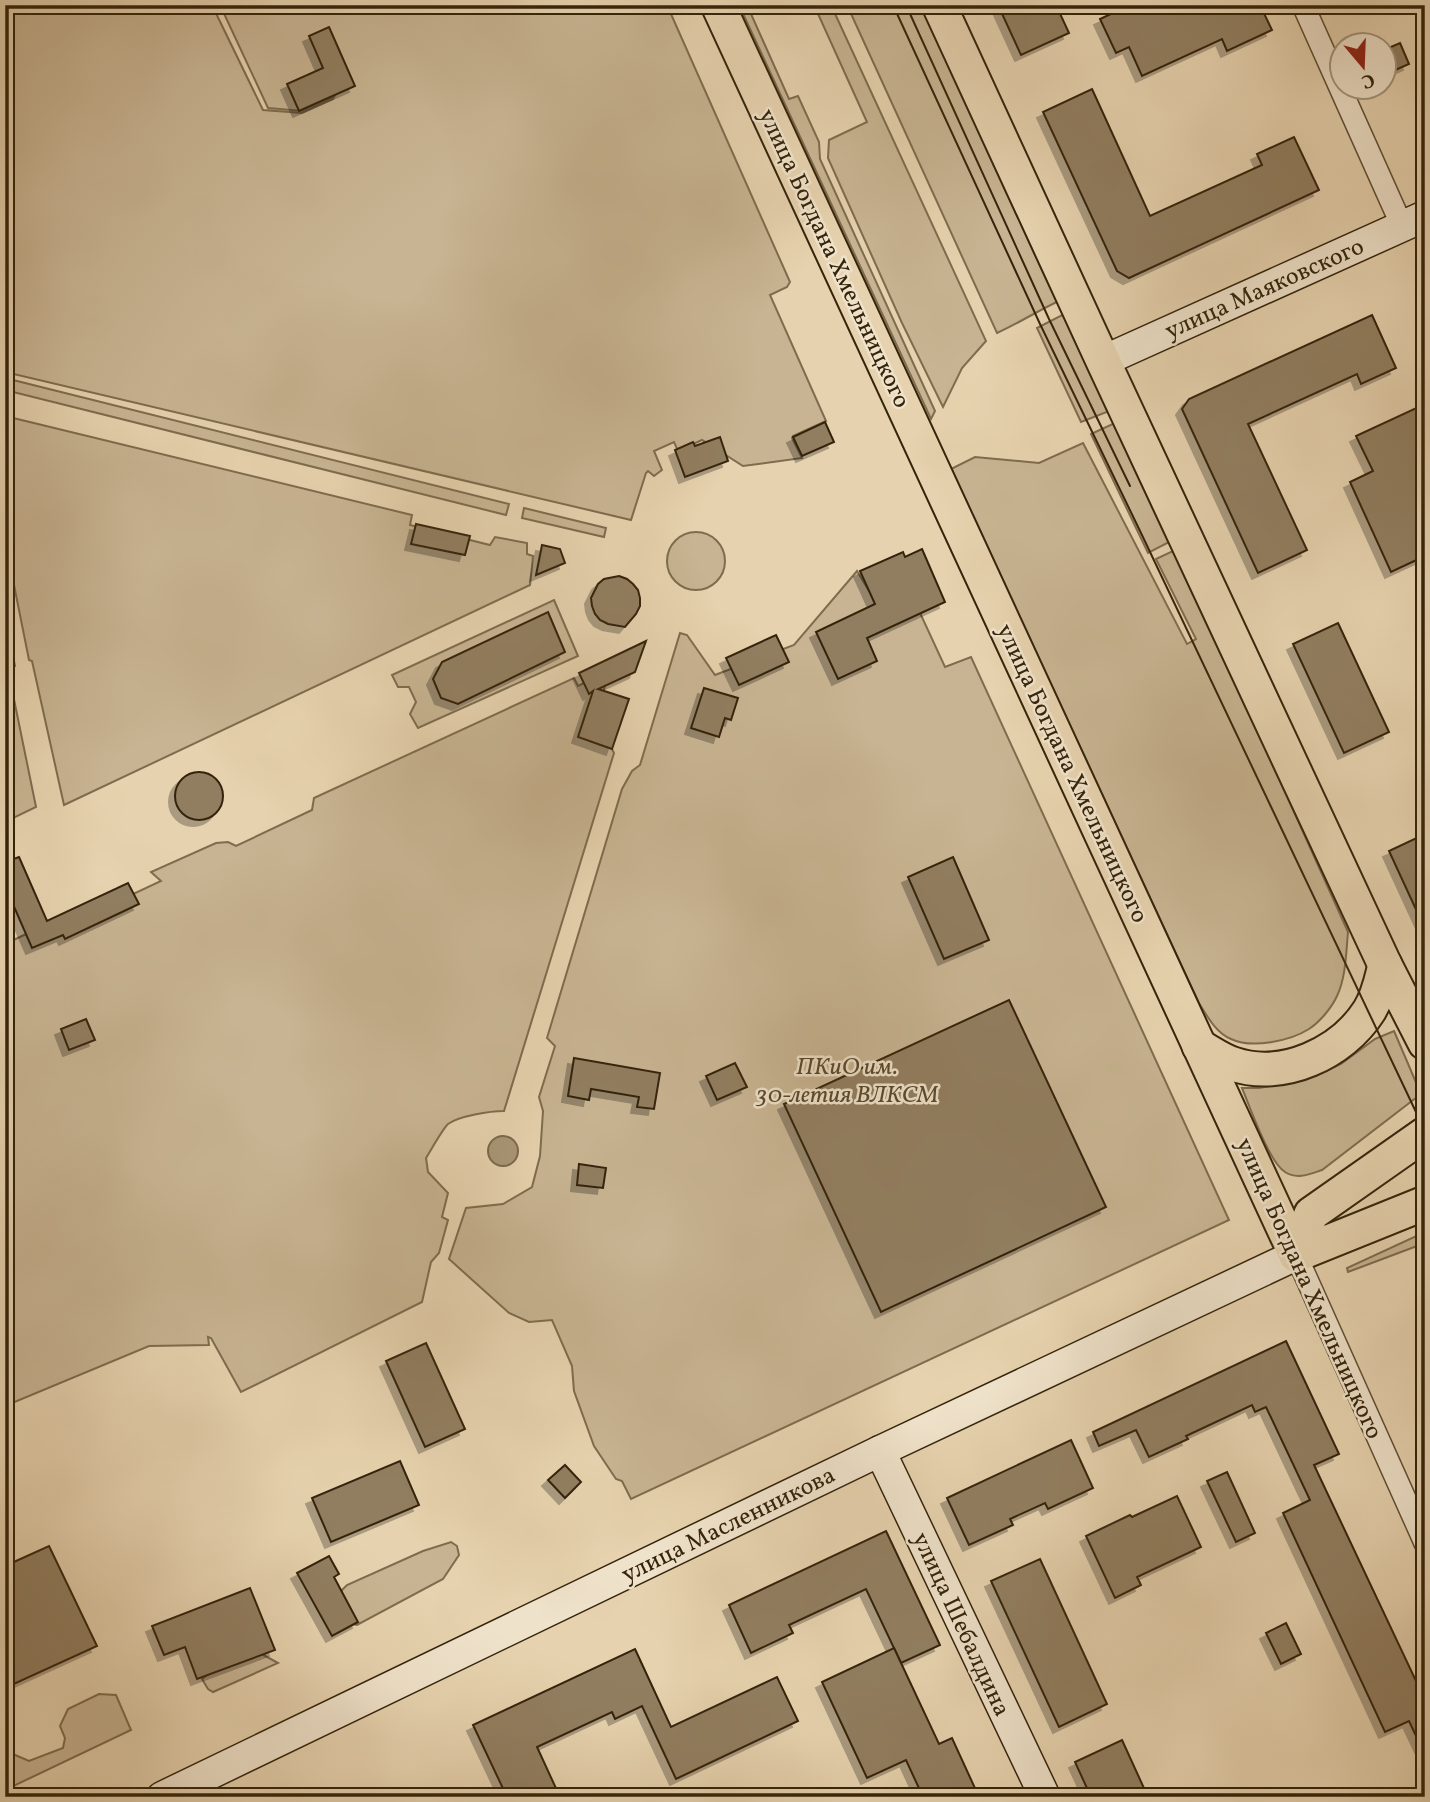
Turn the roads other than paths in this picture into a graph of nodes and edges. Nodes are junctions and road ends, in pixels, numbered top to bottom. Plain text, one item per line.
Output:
1 (718, 5) edge
2 (939, 5) edge
3 (1303, 5) edge
4 (1413, 221) edge
5 (1102, 360) junction
6 (1385, 965) junction
7 (1425, 1043) edge
8 (1199, 1046) junction
9 (1425, 1134) edge
10 (1425, 1203) edge
11 (1296, 1255) junction
12 (880, 1451) junction
13 (1425, 1542) edge
14 (162, 1797) edge
15 (1045, 1797) edge

1 - 8 main road, улица Богдана Хмельницкого
2 - 5 main road
3 - 4 street
4 - 5 main road, улица Маяковского
5 - 6 main road
6 - 7 main road
6 - 8 main road
8 - 11 main road, улица Богдана Хмельницкого
9 - 11 main road
10 - 11 main road, улица Масленникова
11 - 12 main road, улица Масленникова
11 - 13 street, улица Богдана Хмельницкого
12 - 14 main road, улица Масленникова
12 - 15 main road, улица Шебалдина

